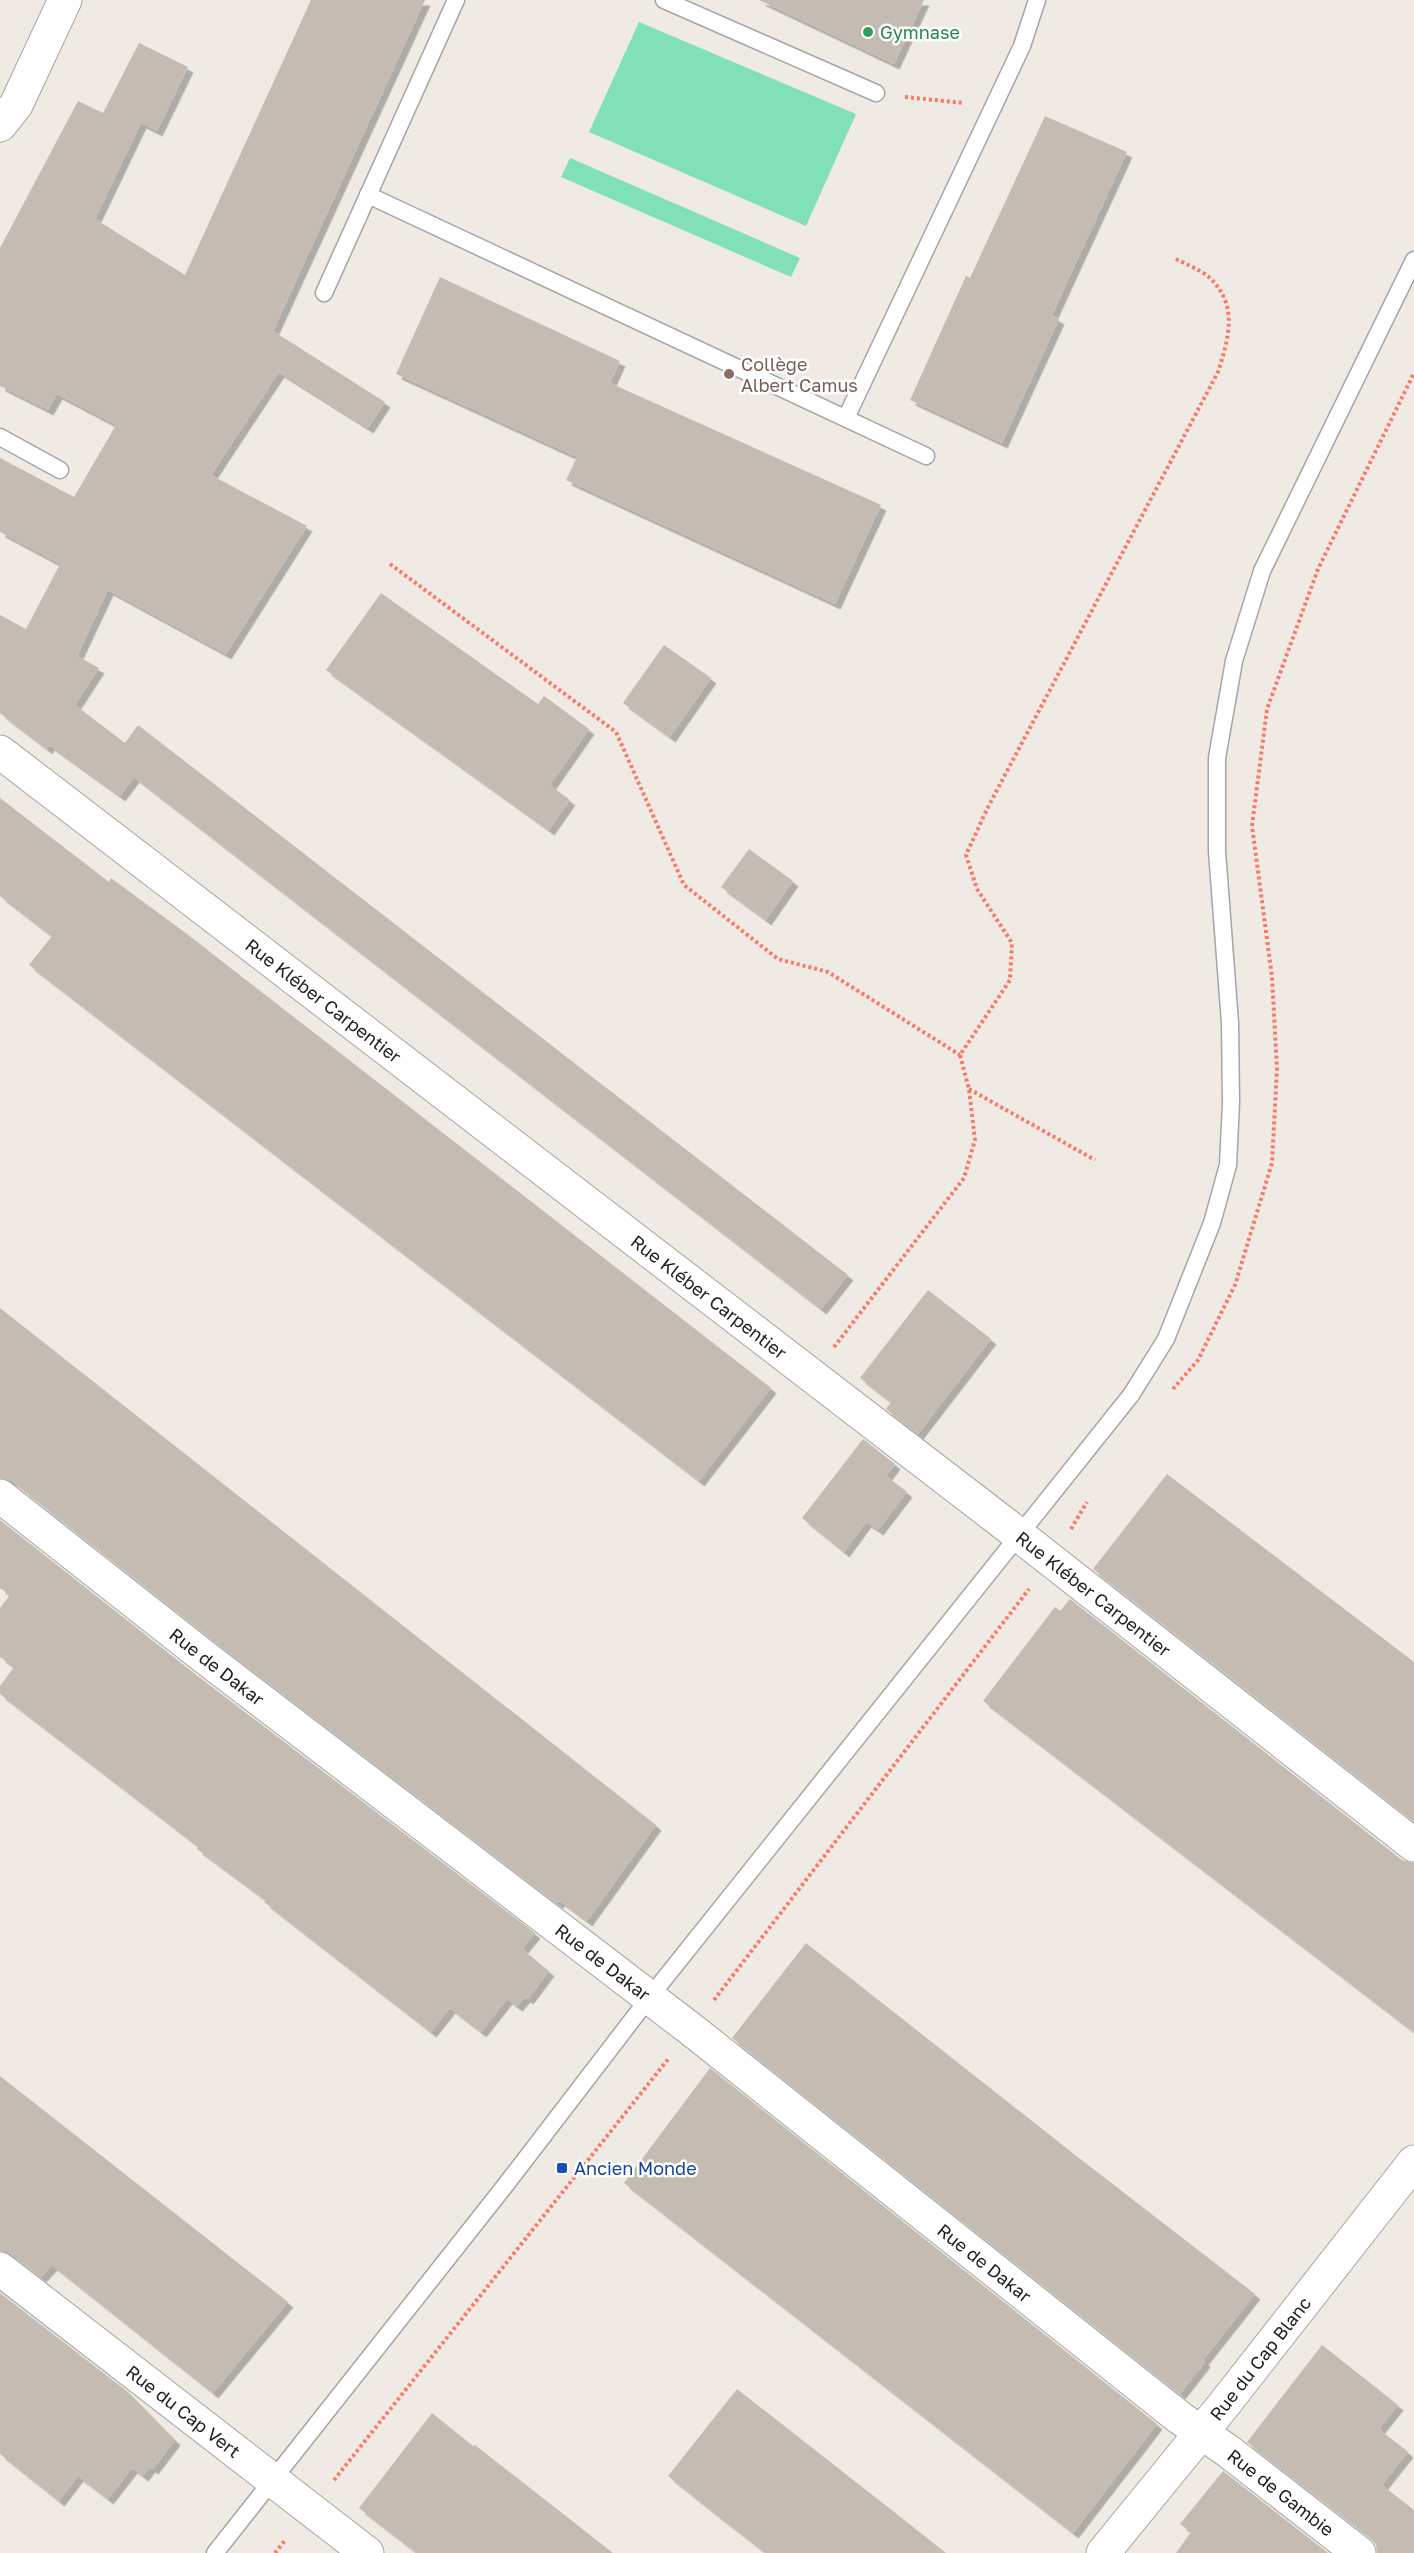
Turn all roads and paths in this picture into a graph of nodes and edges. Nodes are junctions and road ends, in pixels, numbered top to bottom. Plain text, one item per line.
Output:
1 (64, 0) edge
2 (456, 0) edge
3 (664, 0) edge
4 (1037, 0) edge
5 (876, 93) joint
6 (994, 107) junction
7 (5, 108) edge
8 (368, 195) junction
9 (1174, 258) dead end
10 (1414, 260) edge
11 (324, 293) dead end
12 (846, 418) junction
13 (0, 437) edge
14 (926, 456) dead end
15 (60, 470) dead end
16 (390, 564) dead end
17 (0, 752) edge
18 (960, 1055) junction
19 (969, 1089) junction
20 (1095, 1161) dead end
21 (812, 1376) junction
22 (0, 1496) edge
23 (1019, 1535) junction
24 (1414, 1845) edge
25 (650, 1998) junction
26 (1414, 2162) edge
27 (0, 2269) edge
28 (1201, 2432) junction
29 (273, 2481) junction
30 (215, 2553) edge
31 (367, 2553) edge
32 (1103, 2553) edge
33 (1359, 2553) edge

1 - 7 street
2 - 8 lane
3 - 5 lane
4 - 6 lane
5 - 6 path
6 - 12 lane
8 - 11 lane
8 - 12 lane
9 - 18 path
10 - 23 lane
12 - 14 lane
13 - 15 lane
16 - 18 path
17 - 21 street, Rue Kléber Carpentier
18 - 19 path
19 - 20 path
19 - 21 path
21 - 23 street, Rue Kléber Carpentier
22 - 25 street, Rue de Dakar
23 - 24 street, Rue Kléber Carpentier
23 - 25 lane
25 - 28 street, Rue de Dakar
25 - 29 lane
26 - 28 street, Rue du Cap Blanc
27 - 29 street, Rue du Cap Vert
28 - 32 street, Rue du Cap Blanc
28 - 33 street, Rue de Gambie
29 - 30 lane
29 - 31 street, Rue du Cap Vert

